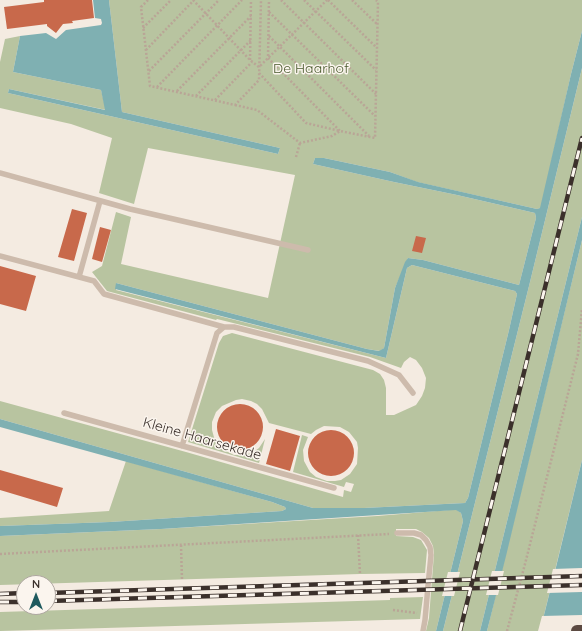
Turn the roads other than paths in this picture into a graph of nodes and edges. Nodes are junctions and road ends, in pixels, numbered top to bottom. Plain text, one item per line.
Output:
1 (0, 173) edge
2 (100, 201) junction
3 (308, 250) dead end
4 (0, 256) edge
5 (78, 277) junction
6 (224, 327) junction
7 (413, 393) dead end
8 (64, 413) dead end
9 (182, 446) junction
10 (334, 488) dead end
11 (396, 533) road end
12 (423, 631) edge
13 (577, 631) edge
14 (582, 631) edge

1 - 2 lane
2 - 3 lane
2 - 5 lane
4 - 5 lane
5 - 6 lane
6 - 7 lane
6 - 9 lane
8 - 9 lane, Kleine Haarsekade
9 - 10 lane, Kleine Haarsekade
11 - 12 lane
13 - 14 highway

